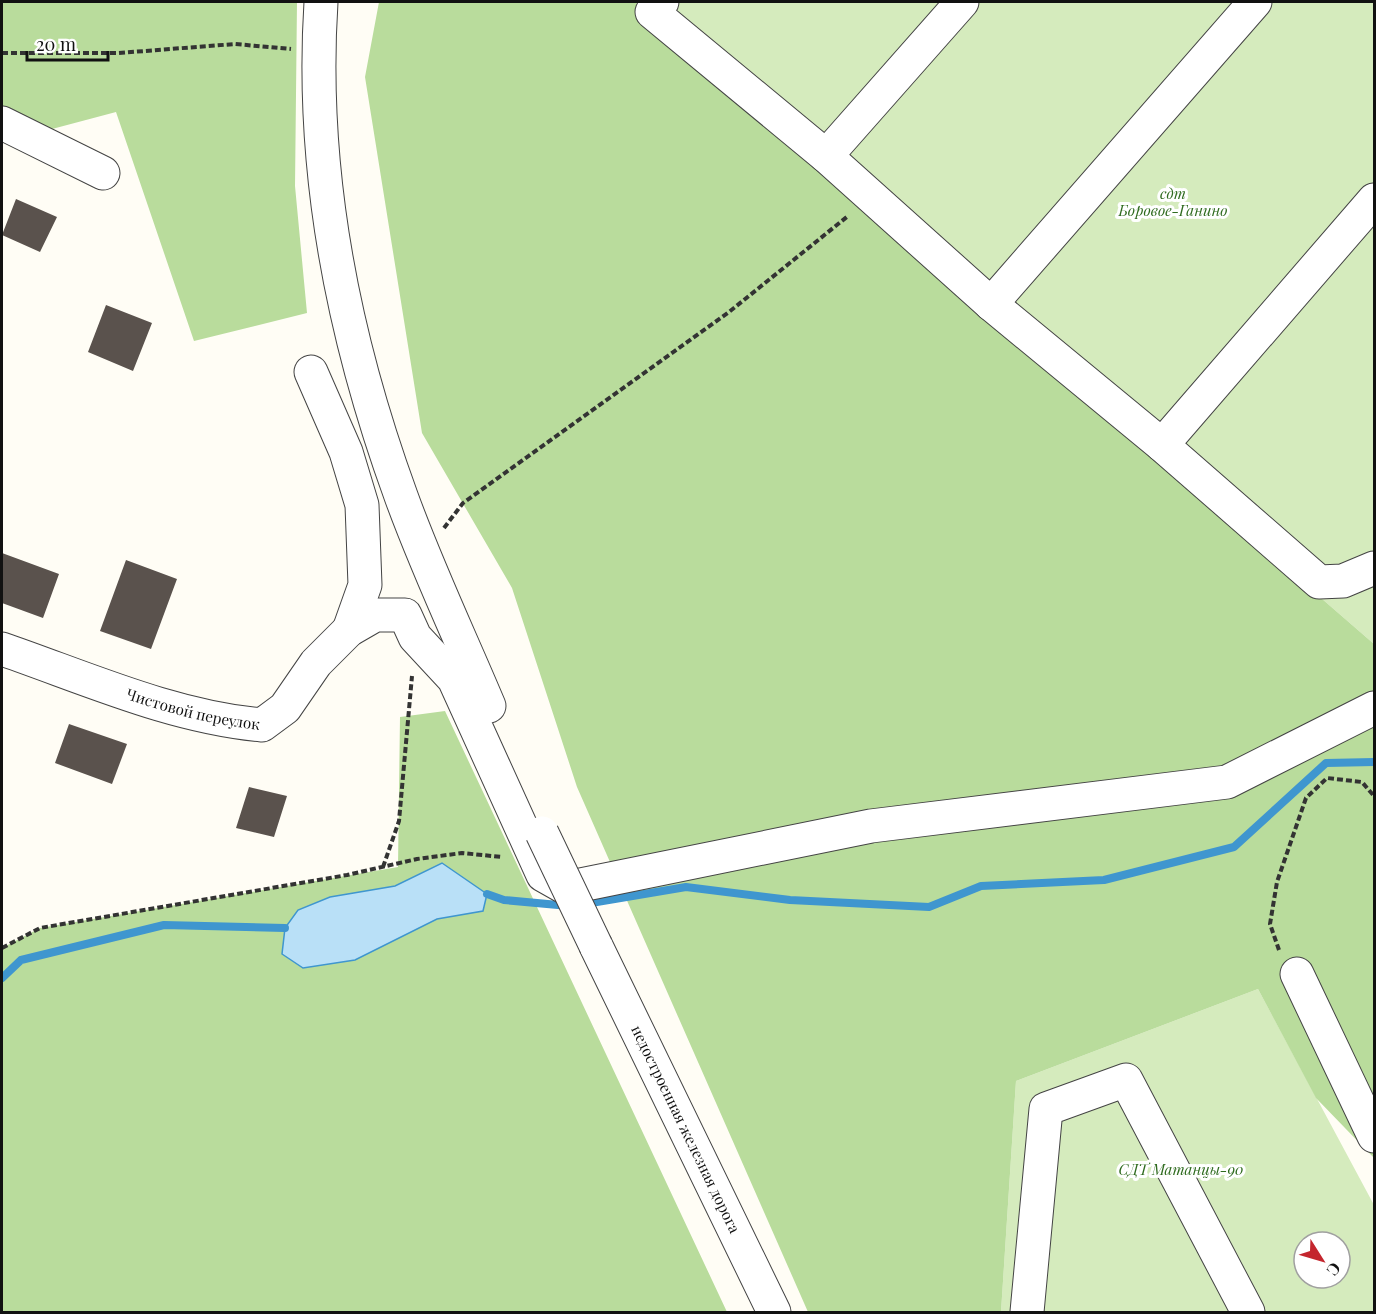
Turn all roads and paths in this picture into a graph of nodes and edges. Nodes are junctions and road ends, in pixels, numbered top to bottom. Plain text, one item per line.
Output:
1 (321, 2) edge
2 (662, 2) edge
3 (962, 2) edge
4 (1255, 2) edge
5 (318, 51) junction
6 (2, 53) edge
7 (2, 123) edge
8 (826, 156) junction
9 (103, 173) dead end
10 (871, 197) junction
11 (1374, 200) edge
12 (991, 304) junction
13 (311, 372) dead end
14 (1162, 445) junction
15 (1374, 545) edge
16 (425, 554) junction
17 (1374, 568) edge
18 (1343, 581) junction
19 (349, 630) junction
20 (415, 637) junction
21 (2, 650) edge
22 (1374, 708) edge
23 (1374, 796) edge
24 (539, 846) junction
25 (383, 867) junction
26 (2, 948) edge
27 (1297, 974) joint
28 (1374, 1136) edge
29 (774, 1312) edge
30 (1026, 1312) edge
31 (1248, 1312) edge

1 - 5 street
2 - 8 street
3 - 8 street
4 - 12 street
5 - 6 path
5 - 16 street
7 - 9 street
8 - 10 street
10 - 12 street
10 - 16 path
11 - 14 street
12 - 14 street
13 - 19 street
14 - 18 street
15 - 18 street
16 - 24 street
17 - 18 street
19 - 20 street
19 - 21 street, Чистовой переулок
20 - 24 street
20 - 25 path
22 - 24 street
23 - 27 path
24 - 25 path
24 - 29 street, недостроенная железная дорога, bridge
25 - 26 path
27 - 28 street
30 - 31 street

